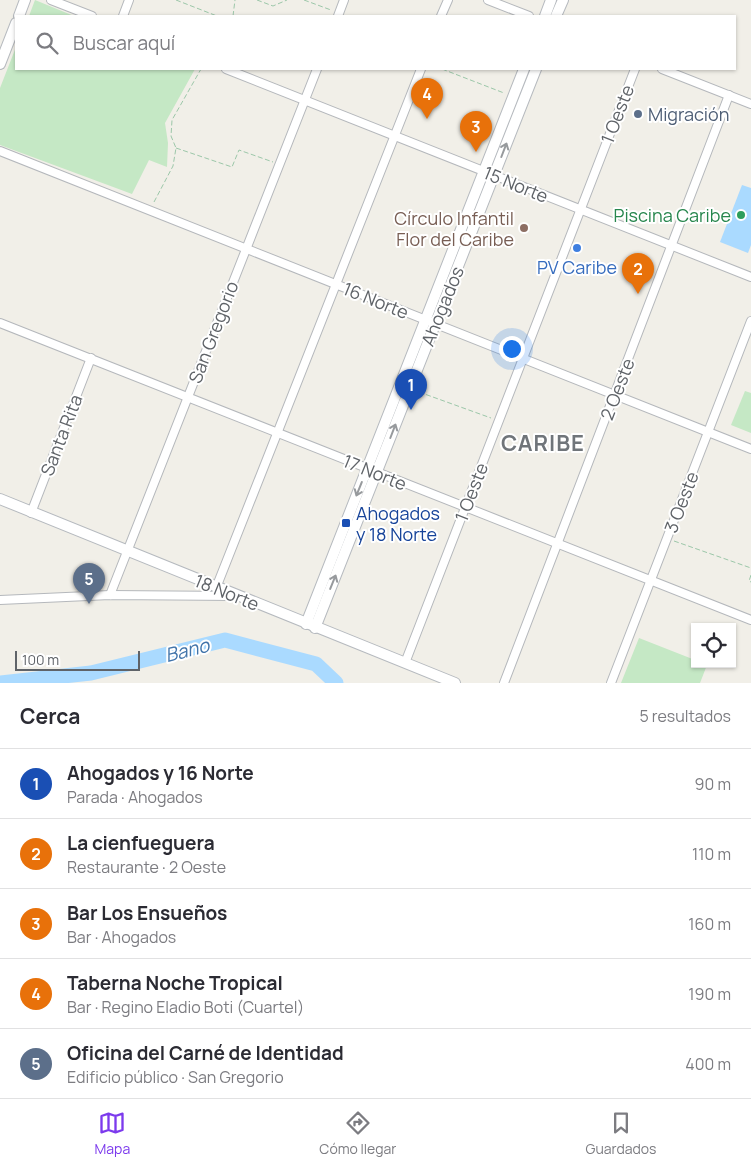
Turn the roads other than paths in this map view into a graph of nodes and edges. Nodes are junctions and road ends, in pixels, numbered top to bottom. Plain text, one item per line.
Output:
1 (25, 0) edge
2 (50, 0) edge
3 (129, 0) edge
4 (344, 0) edge
5 (448, 0) edge
6 (488, 0) edge
7 (551, 0) edge
8 (563, 0) edge
9 (338, 14) edge
10 (19, 15) edge
11 (89, 15) edge
12 (123, 15) edge
13 (441, 15) edge
14 (526, 15) edge
15 (545, 15) edge
16 (556, 15) edge
17 (15, 26) edge
18 (0, 64) edge
19 (229, 70) edge
20 (317, 70) edge
21 (421, 70) edge
22 (524, 70) edge
23 (536, 70) edge
24 (635, 70) edge
25 (665, 70) edge
26 (729, 95) junction
27 (305, 100) junction
28 (751, 104) edge
29 (394, 136) junction
30 (0, 151) edge
31 (489, 173) junction
32 (580, 209) junction
33 (672, 245) junction
34 (246, 249) junction
35 (751, 276) edge
36 (336, 284) junction
37 (751, 321) edge
38 (0, 322) edge
39 (430, 322) junction
40 (91, 358) junction
41 (523, 358) junction
42 (614, 395) junction
43 (188, 396) junction
44 (708, 432) junction
45 (277, 433) junction
46 (751, 449) edge
47 (367, 468) junction
48 (378, 472) junction
49 (0, 499) edge
50 (465, 507) junction
51 (31, 513) junction
52 (557, 543) junction
53 (127, 552) junction
54 (651, 580) junction
55 (216, 588) junction
56 (110, 595) junction
57 (235, 596) junction
58 (0, 600) edge
59 (751, 620) edge
60 (310, 626) junction
61 (405, 663) junction
62 (455, 683) edge
63 (504, 683) edge
64 (611, 683) edge

1 - 10 main road
2 - 11 street
3 - 12 street
4 - 9 street
5 - 13 street
6 - 14 street
7 - 15 main road
8 - 16 main road
17 - 18 main road
19 - 27 street, 15 Norte
20 - 27 street, San Gregorio
21 - 29 street
22 - 31 main road, Ahogados
31 -> 23 main road, Ahogados
24 - 32 street, 1 Oeste
25 - 26 street
26 - 28 street
26 - 33 street, 2 Oeste
27 - 29 street, 15 Norte
27 - 34 street, San Gregorio
29 - 31 street, 15 Norte
29 - 36 street
30 - 34 street, 16 Norte
31 - 32 street, 15 Norte
31 - 39 main road, Ahogados
32 - 33 street, 15 Norte
32 - 41 street, 1 Oeste
33 - 35 street, 15 Norte
33 - 42 street, 2 Oeste
34 - 36 street, 16 Norte
34 - 43 street, San Gregorio
36 - 39 street, 16 Norte
36 - 45 street
37 - 44 street, 3 Oeste
38 - 40 street, 17 Norte
39 - 41 street, 16 Norte
39 - 47 main road, Ahogados
48 -> 39 main road, Ahogados
40 - 43 street, 17 Norte
40 - 51 street, Santa Rita
41 - 42 street, 16 Norte
41 - 50 street, 1 Oeste
42 - 44 street, 16 Norte
42 - 52 street, 2 Oeste
43 - 45 street, 17 Norte
43 - 53 street, San Gregorio
44 - 46 street, 16 Norte
44 - 54 street, 3 Oeste
45 - 47 street, 17 Norte
45 - 55 street
47 - 48 street, 17 Norte
47 -> 60 main road, Ahogados
48 - 50 street, 17 Norte
60 -> 48 main road, Ahogados
49 - 51 main road, 18 Norte
50 - 52 street, 17 Norte
50 - 61 street, 1 Oeste
51 - 53 main road, 18 Norte
52 - 54 street, 17 Norte
52 - 63 street, 2 Oeste
53 - 55 main road, 18 Norte
53 - 56 street, San Gregorio
54 - 59 street, 17 Norte
54 - 64 street, 3 Oeste
55 - 57 main road, 18 Norte
56 - 57 street
56 - 58 street
57 - 60 main road, 18 Norte
60 - 61 main road, 18 Norte
61 - 62 main road, 18 Norte

